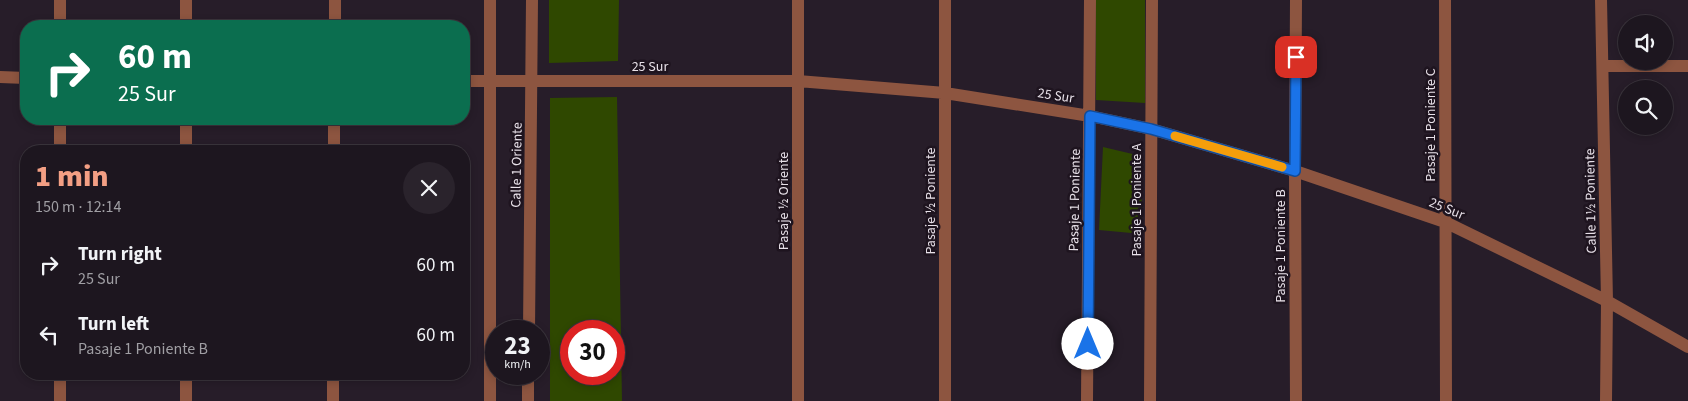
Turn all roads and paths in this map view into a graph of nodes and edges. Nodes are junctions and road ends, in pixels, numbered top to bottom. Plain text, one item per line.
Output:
1 (60, 0) edge
2 (186, 0) edge
3 (335, 0) edge
4 (490, 0) edge
5 (532, 0) edge
6 (798, 0) edge
7 (945, 0) edge
8 (1090, 0) edge
9 (1152, 0) edge
10 (1296, 0) edge
11 (1445, 0) edge
12 (1601, 0) edge
13 (60, 20) edge
14 (186, 20) edge
15 (335, 20) edge
16 (1603, 66) junction
17 (1688, 66) edge
18 (0, 77) edge
19 (20, 78) edge
20 (470, 81) edge
21 (489, 81) junction
22 (531, 81) junction
23 (798, 81) junction
24 (945, 93) junction
25 (1090, 116) junction
26 (60, 125) edge
27 (186, 125) edge
28 (334, 125) edge
29 (1151, 129) junction
30 (60, 145) edge
31 (186, 145) edge
32 (334, 145) edge
33 (1295, 171) junction
34 (1445, 222) junction
35 (1607, 301) junction
36 (529, 320) edge
37 (1688, 347) edge
38 (60, 380) edge
39 (186, 380) edge
40 (333, 380) edge
41 (528, 385) edge
42 (60, 401) edge
43 (186, 401) edge
44 (333, 401) edge
45 (490, 401) edge
46 (528, 401) edge
47 (798, 401) edge
48 (945, 401) edge
49 (1087, 401) edge
50 (1150, 401) edge
51 (1296, 401) edge
52 (1446, 401) edge
53 (1606, 401) edge

1 - 13 street
2 - 14 street
3 - 15 street
4 - 21 street, Calle 1 Oriente
5 - 22 street, Calle 1 Oriente
6 - 23 street, Pasaje ½ Oriente
7 - 24 street, Pasaje ½ Poniente
8 - 25 street, Pasaje 1 Poniente
9 - 29 street, Pasaje 1 Poniente A
10 - 33 street, Pasaje 1 Poniente B
11 - 34 street, Pasaje 1 Poniente C
12 - 16 street, Calle 1½ Poniente
16 - 17 street
16 - 35 street, Calle 1½ Poniente
18 - 19 street
20 - 21 street, 25 Sur
21 - 22 street, 25 Sur
21 - 45 street, Calle 1 Oriente
22 - 23 street, 25 Sur
22 - 36 street, Calle 1 Oriente
23 - 24 street, 25 Sur
23 - 47 street, Pasaje ½ Oriente
24 - 25 street, 25 Sur
24 - 48 street, Pasaje ½ Poniente
25 - 29 street, 25 Sur
25 - 49 street, Pasaje 1 Poniente
26 - 30 street
27 - 31 street
28 - 32 street
29 - 33 street, 25 Sur
29 - 50 street, Pasaje 1 Poniente A
33 - 34 street, 25 Sur
33 - 51 street, Pasaje 1 Poniente B
34 - 35 street, 25 Sur
34 - 52 street, Pasaje 1 Poniente C
35 - 37 street, 25 Sur
35 - 53 street, Calle 1½ Poniente
38 - 42 street
39 - 43 street
40 - 44 street
41 - 46 street

